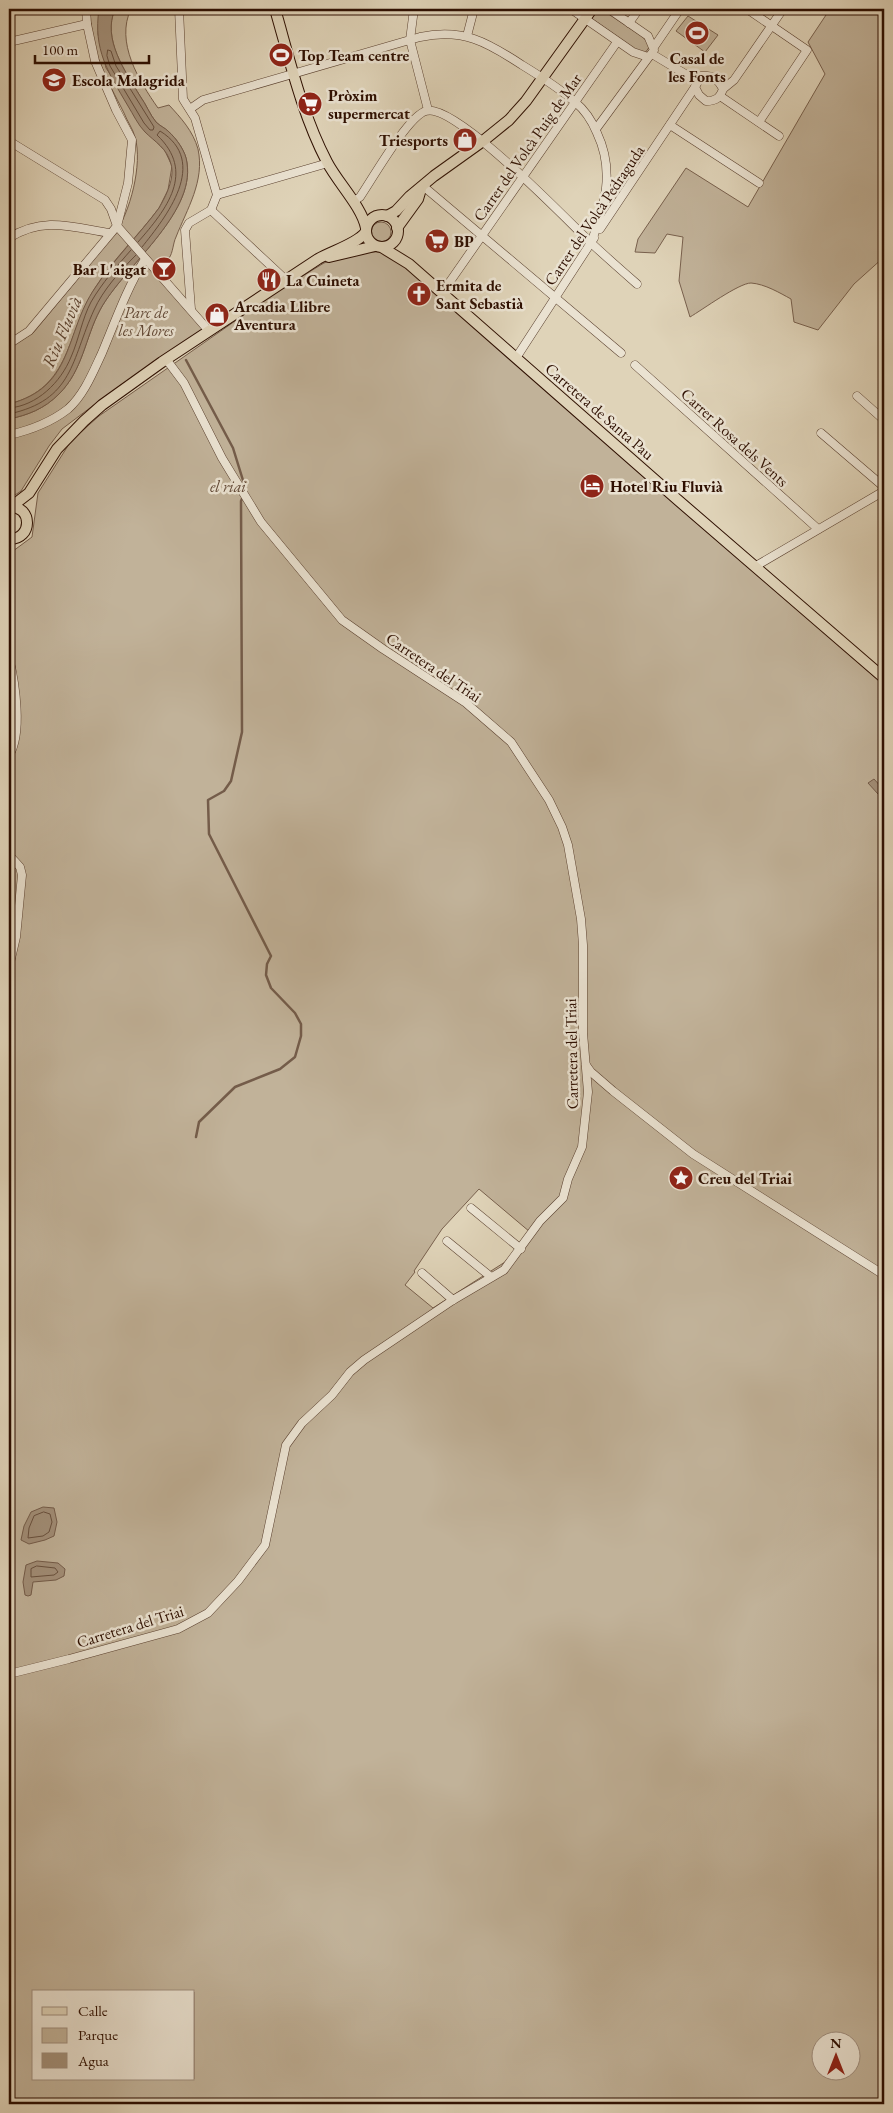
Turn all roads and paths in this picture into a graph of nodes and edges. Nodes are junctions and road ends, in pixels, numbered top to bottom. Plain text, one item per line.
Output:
1 (86, 9) edge
2 (179, 9) edge
3 (275, 9) edge
4 (414, 9) edge
5 (474, 9) edge
6 (571, 9) edge
7 (592, 9) edge
8 (609, 9) edge
9 (639, 9) edge
10 (680, 9) edge
11 (747, 9) edge
12 (783, 9) edge
13 (585, 19) junction
14 (629, 23) junction
15 (87, 24) junction
16 (772, 26) junction
17 (467, 36) junction
18 (410, 40) junction
19 (9, 42) edge
20 (617, 42) junction
21 (651, 52) junction
22 (294, 73) junction
23 (542, 77) junction
24 (696, 84) junction
25 (721, 93) junction
26 (576, 102) junction
27 (190, 108) junction
28 (427, 110) junction
29 (759, 122) junction
30 (670, 125) junction
31 (596, 129) junction
32 (779, 136) dead end
33 (9, 141) edge
34 (483, 141) junction
35 (328, 163) junction
36 (524, 177) junction
37 (759, 183) dead end
38 (422, 187) junction
39 (217, 195) junction
40 (354, 202) junction
41 (211, 210) junction
42 (384, 216) junction
43 (117, 226) junction
44 (397, 228) junction
45 (366, 231) junction
46 (109, 233) junction
47 (483, 236) junction
48 (9, 238) edge
49 (395, 240) junction
50 (591, 243) junction
51 (379, 247) junction
52 (318, 259) junction
53 (144, 260) junction
54 (409, 264) junction
55 (286, 280) junction
56 (637, 284) dead end
57 (442, 292) junction
58 (556, 296) junction
59 (190, 309) junction
60 (209, 331) junction
61 (9, 344) edge
62 (621, 353) dead end
63 (516, 358) junction
64 (166, 359) junction
65 (635, 365) dead end
66 (857, 396) dead end
67 (884, 420) edge
68 (821, 433) dead end
69 (9, 435) edge
70 (36, 483) junction
71 (884, 487) edge
72 (884, 491) edge
73 (10, 507) edge
74 (28, 522) junction
75 (818, 529) junction
76 (14, 538) edge
77 (9, 543) edge
78 (756, 566) junction
79 (9, 658) edge
80 (884, 678) edge
81 (9, 755) edge
82 (9, 855) edge
83 (9, 967) edge
84 (585, 1063) junction
85 (471, 1208) dead end
86 (447, 1241) dead end
87 (520, 1249) junction
88 (422, 1273) dead end
89 (884, 1275) edge
90 (491, 1277) junction
91 (453, 1300) junction
92 (9, 1674) edge

1 - 15 street
2 - 27 street
3 - 22 main road
4 - 18 street
5 - 17 street
6 - 13 street
7 - 13 main road
8 - 14 street
9 - 14 street
10 - 21 street
11 - 16 street
12 - 16 street
13 - 20 street
13 - 23 main road
14 - 21 street
15 - 19 street
15 - 43 street
16 - 25 street
16 - 29 street
17 - 18 street
17 - 23 street
18 - 22 street
18 - 28 street
20 - 21 street
20 - 26 street, Carrer del Volcà Puig de Mar
21 - 24 street
21 - 31 street
22 - 27 street
22 - 35 main road
23 - 26 street
23 - 34 main road
24 - 25 street
24 - 25 street
24 - 30 street, Carrer del Volcà Pedraguda
25 - 29 street
26 - 31 street
26 - 36 street, Carrer del Volcà Puig de Mar
27 - 39 street
28 - 34 street
28 - 40 street
29 - 32 street
30 - 37 street
30 - 50 street, Carrer del Volcà Pedraguda
31 - 50 street
33 - 43 street
34 - 36 street
34 - 38 main road
35 - 39 street
35 - 40 main road
36 - 47 street, Carrer del Volcà Puig de Mar
36 - 50 street
38 - 42 main road
38 - 44 main road
38 - 47 street
39 - 41 street
40 - 42 main road
40 - 45 main road
41 - 55 street
41 - 59 street
42 - 44 main road
42 - 45 main road
43 - 46 street
43 - 53 street
44 - 49 main road
45 - 51 main road
45 - 52 main road
46 - 48 street
46 - 61 street
47 - 57 street, Carrer del Volcà Puig de Mar
47 - 58 street
49 - 51 main road
49 - 54 main road, Carretera de Santa Pau
50 - 56 street
50 - 58 street, Carrer del Volcà Pedraguda
51 - 52 main road
51 - 54 main road, Carretera de Santa Pau
52 - 55 main road
53 - 59 street
53 - 69 street
54 - 57 main road, Carretera de Santa Pau
55 - 60 main road
57 - 63 main road, Carretera de Santa Pau
58 - 62 street
58 - 63 street, Carrer del Volcà Pedraguda
59 - 60 street
60 - 64 main road
63 - 78 main road, Carretera de Santa Pau
64 - 70 main road
64 - 84 street, Carretera del Triai
65 - 75 street, Carrer Rosa dels Vents
66 - 67 street
68 - 71 street
70 - 73 main road
70 - 74 main road
72 - 75 street
73 - 74 main road
74 - 76 main road
75 - 78 street
76 - 77 main road
78 - 80 main road, Carretera de Santa Pau
79 - 81 street
82 - 83 street
84 - 87 street, Carretera del Triai
84 - 89 street
85 - 87 street
86 - 90 street
87 - 90 street, Carretera del Triai
88 - 91 street
90 - 91 street, Carretera del Triai
91 - 92 street, Carretera del Triai

